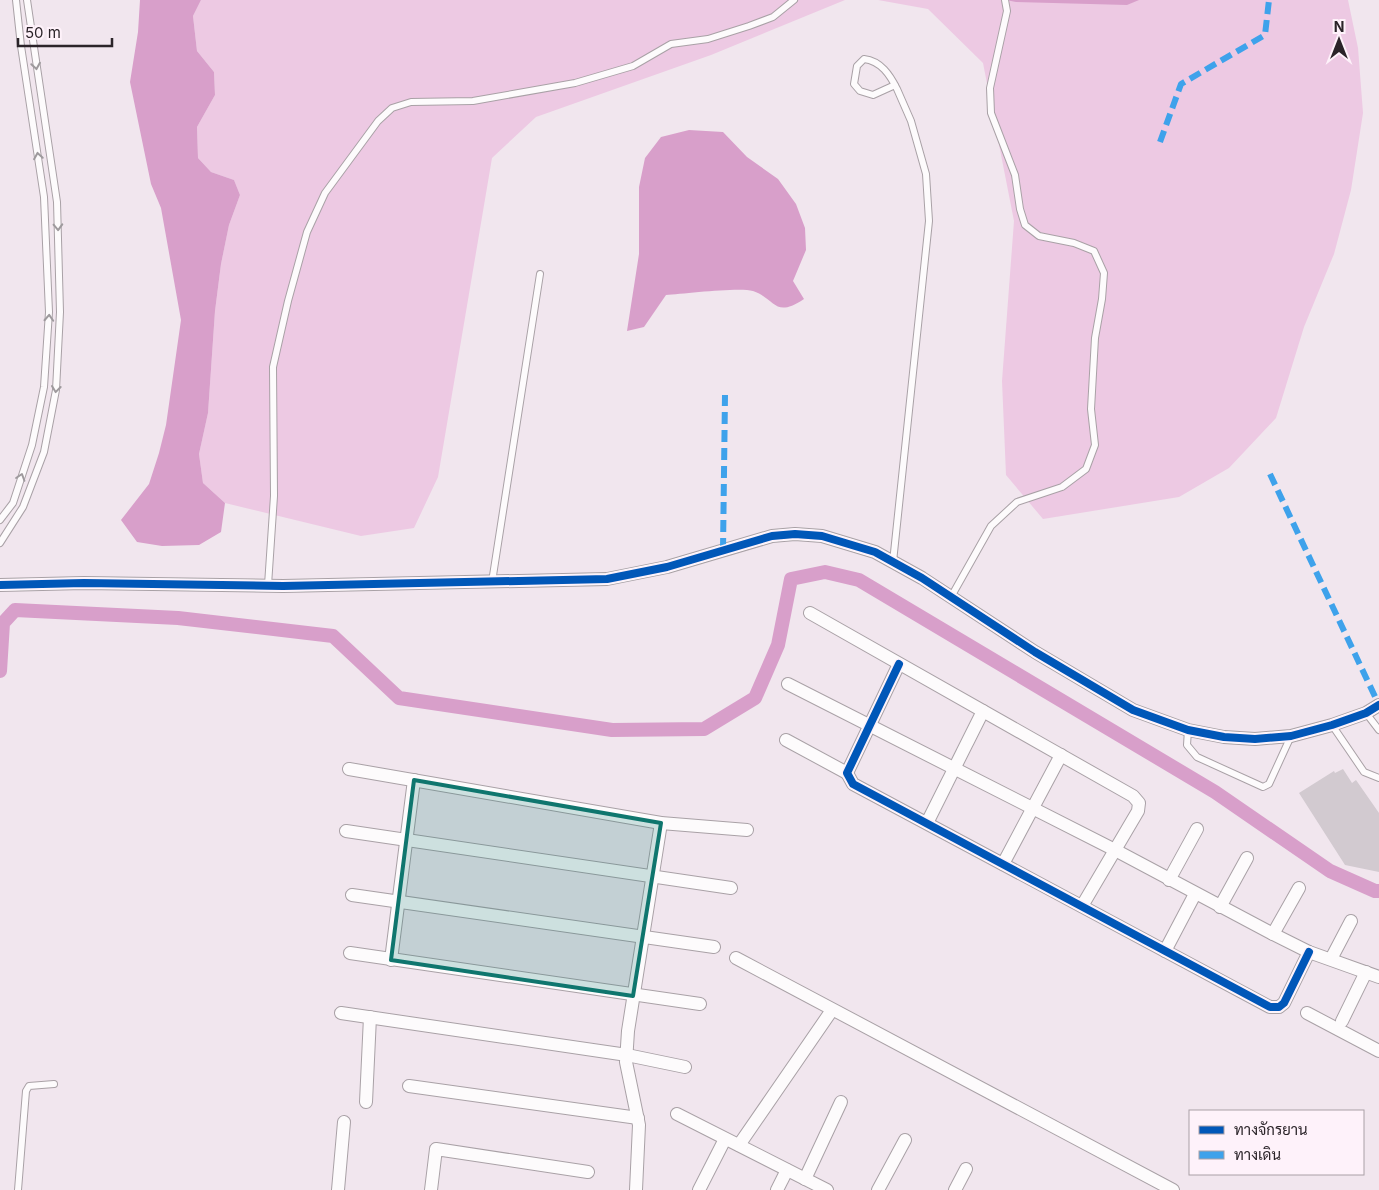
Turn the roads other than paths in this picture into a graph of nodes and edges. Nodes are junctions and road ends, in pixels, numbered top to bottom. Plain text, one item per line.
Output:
1 (16, 0) edge
2 (27, 0) edge
3 (794, 0) edge
4 (1005, 0) edge
5 (895, 85) junction
6 (540, 274) dead end
7 (0, 520) edge
8 (0, 544) edge
9 (893, 562) junction
10 (492, 584) junction
11 (0, 585) edge
12 (268, 585) junction
13 (952, 597) junction
14 (810, 613) dead end
15 (899, 664) junction
16 (788, 684) dead end
17 (1379, 705) edge
18 (983, 711) junction
19 (1366, 713) junction
20 (1332, 725) junction
21 (869, 726) junction
22 (1188, 730) junction
23 (1379, 730) edge
24 (1291, 736) junction
25 (786, 740) dead end
26 (1061, 755) junction
27 (954, 768) junction
28 (349, 769) dead end
29 (847, 774) junction
30 (1379, 778) edge
31 (414, 780) junction
32 (1034, 809) junction
33 (661, 823) junction
34 (927, 823) junction
35 (1197, 829) dead end
36 (747, 830) dead end
37 (346, 831) dead end
38 (408, 840) junction
39 (1114, 850) junction
40 (1247, 858) dead end
41 (1003, 864) junction
42 (653, 875) junction
43 (1169, 880) junction
44 (731, 888) dead end
45 (1298, 888) dead end
46 (1195, 894) junction
47 (352, 895) dead end
48 (398, 901) junction
49 (1082, 906) junction
50 (1220, 907) junction
51 (1351, 921) dead end
52 (1272, 934) junction
53 (643, 936) junction
54 (714, 946) dead end
55 (1166, 951) junction
56 (1309, 952) junction
57 (350, 953) dead end
58 (736, 958) dead end
59 (1331, 959) junction
60 (391, 960) junction
61 (1366, 972) junction
62 (1379, 977) edge
63 (634, 996) junction
64 (700, 1004) dead end
65 (832, 1010) junction
66 (341, 1012) dead end
67 (1307, 1013) dead end
68 (370, 1017) junction
69 (1342, 1021) dead end
70 (1379, 1051) edge
71 (627, 1055) junction
72 (686, 1066) dead end
73 (54, 1084) dead end
74 (409, 1086) dead end
75 (366, 1102) dead end
76 (841, 1102) dead end
77 (677, 1114) dead end
78 (638, 1118) junction
79 (344, 1122) dead end
80 (726, 1138) junction
81 (905, 1140) dead end
82 (739, 1145) junction
83 (966, 1169) dead end
84 (787, 1170) junction
85 (588, 1172) dead end
86 (805, 1179) junction
87 (18, 1190) edge
88 (338, 1190) edge
89 (431, 1190) edge
90 (636, 1190) edge
91 (700, 1190) edge
92 (777, 1190) edge
93 (827, 1190) edge
94 (878, 1190) edge
95 (955, 1190) edge
96 (1173, 1190) edge

7 -> 1 lane
2 -> 8 lane
3 - 12 lane
4 - 13 lane
5 - 5 lane
5 - 9 lane
6 - 10 lane
9 - 10 street
9 - 13 street
10 - 12 street
11 - 12 street
13 - 22 street
14 - 15 street
15 - 18 street
15 - 21 street
16 - 21 street
17 - 19 street
18 - 26 street
18 - 27 street
19 - 20 street
19 - 23 lane
20 - 24 street
20 - 30 lane
21 - 27 street
21 - 29 street
22 - 24 street
22 - 24 lane
25 - 29 street
26 - 32 street
26 - 39 street
27 - 32 street
27 - 34 street
28 - 31 street
29 - 34 street
31 - 33 street
31 - 38 street
32 - 39 street
32 - 41 street
33 - 36 street
33 - 42 street
34 - 41 street
35 - 43 street
37 - 38 street
38 - 42 street
38 - 48 street
39 - 43 street
39 - 49 street
40 - 50 street
41 - 49 street
42 - 44 street
42 - 53 street
43 - 46 street
45 - 52 street
46 - 50 street
46 - 55 street
47 - 48 street
48 - 53 street
48 - 60 street
49 - 55 street
50 - 52 street
51 - 59 street
52 - 56 street
53 - 54 street
53 - 63 street
55 - 56 street
56 - 59 street
57 - 60 street
58 - 65 street
59 - 61 street
60 - 63 street
61 - 62 street
61 - 69 street
63 - 64 street
63 - 71 street
65 - 82 street
65 - 96 street
66 - 68 street
67 - 70 street
68 - 71 street
68 - 75 street
71 - 72 street
71 - 78 street
73 - 87 lane
74 - 78 street
76 - 86 street
77 - 80 street
78 - 90 street
79 - 88 street
80 - 82 street
80 - 91 street
81 - 94 street
82 - 84 street
83 - 95 street
84 - 86 street
84 - 92 street
85 - 89 street
86 - 93 street

